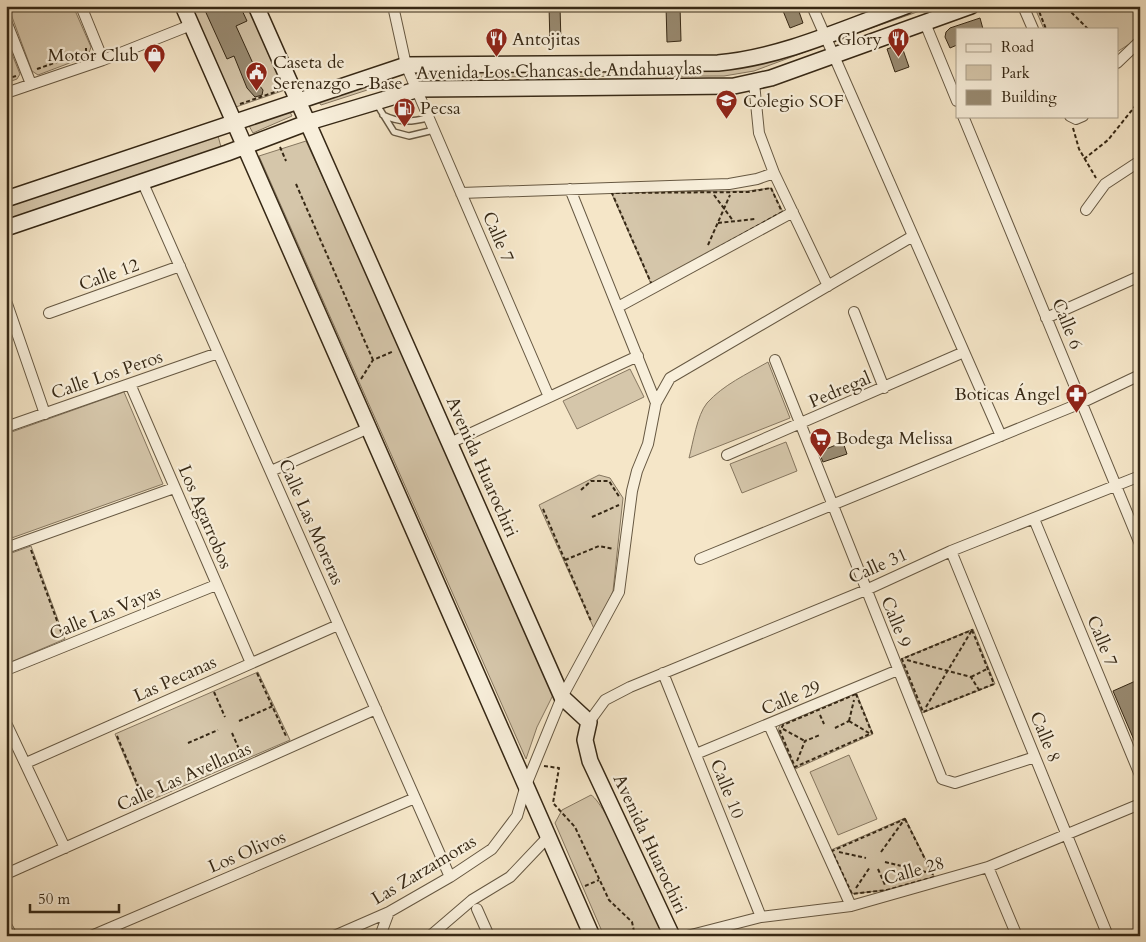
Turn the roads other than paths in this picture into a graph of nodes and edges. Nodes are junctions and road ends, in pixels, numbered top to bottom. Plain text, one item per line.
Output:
1 (81, 6) edge
2 (183, 6) edge
3 (256, 6) edge
4 (393, 6) edge
5 (812, 6) edge
6 (906, 6) edge
7 (971, 6) edge
8 (1023, 6) edge
9 (6, 21) edge
10 (925, 23) junction
11 (191, 25) junction
12 (1033, 28) edge
13 (825, 35) junction
14 (1140, 41) edge
15 (832, 56) junction
16 (103, 60) junction
17 (1118, 62) edge
18 (406, 65) junction
19 (754, 83) junction
20 (32, 84) junction
21 (416, 90) junction
22 (6, 93) edge
23 (956, 99) edge
24 (299, 100) junction
25 (379, 109) junction
26 (234, 114) junction
27 (428, 118) junction
28 (964, 118) edge
29 (309, 122) junction
30 (434, 130) junction
31 (246, 146) junction
32 (1140, 161) edge
33 (774, 173) junction
34 (142, 181) junction
35 (570, 189) junction
36 (461, 193) junction
37 (6, 199) edge
38 (1086, 210) dead end
39 (793, 212) junction
40 (6, 228) edge
41 (912, 236) junction
42 (180, 266) junction
43 (1140, 276) edge
44 (828, 286) junction
45 (6, 301) edge
46 (618, 307) junction
47 (854, 312) dead end
48 (49, 313) dead end
49 (1046, 318) junction
50 (11, 329) edge
51 (964, 352) junction
52 (218, 353) junction
53 (638, 356) junction
54 (775, 360) dead end
55 (1140, 376) edge
56 (130, 384) junction
57 (884, 388) junction
58 (549, 397) junction
59 (656, 402) junction
60 (1081, 403) junction
61 (45, 414) junction
62 (799, 425) junction
63 (6, 428) edge
64 (369, 428) junction
65 (1001, 436) junction
66 (450, 443) junction
67 (727, 455) dead end
68 (271, 471) junction
69 (1140, 476) edge
70 (1116, 486) junction
71 (174, 488) junction
72 (832, 505) junction
73 (1034, 519) junction
74 (1140, 544) edge
75 (6, 548) edge
76 (951, 552) junction
77 (700, 559) dead end
78 (216, 585) junction
79 (866, 590) junction
80 (338, 625) junction
81 (250, 664) junction
82 (898, 664) junction
83 (6, 670) edge
84 (663, 673) junction
85 (562, 697) junction
86 (376, 709) junction
87 (590, 722) junction
88 (6, 723) edge
89 (769, 725) junction
90 (696, 754) junction
91 (1035, 757) junction
92 (26, 763) junction
93 (1140, 775) edge
94 (526, 785) junction
95 (415, 798) junction
96 (1140, 804) edge
97 (1066, 834) junction
98 (548, 837) junction
99 (65, 848) junction
100 (988, 867) junction
101 (6, 874) edge
102 (450, 876) junction
103 (850, 906) junction
104 (477, 909) dead end
105 (389, 912) junction
106 (761, 917) junction
107 (6, 925) edge
108 (117, 931) edge
109 (12, 936) edge
110 (91, 936) edge
111 (334, 936) edge
112 (380, 936) edge
113 (430, 936) edge
114 (490, 936) edge
115 (592, 936) edge
116 (672, 936) edge
117 (687, 936) edge
118 (1017, 936) edge
119 (1108, 936) edge

1 - 16 street
2 - 11 main road
3 - 24 main road, Avenida Huarochiri
4 - 18 street, Calle 7
5 - 13 street
6 - 13 main road, Avenida Los Chancas de Andahuaylas
7 - 10 main road, Avenida Los Chancas de Andahuaylas
8 - 12 street
9 - 20 street
10 - 15 main road, Avenida Los Chancas de Andahuaylas
10 - 23 street
11 - 16 street
11 - 26 main road
13 - 15 street
13 - 18 main road, Avenida Los Chancas de Andahuaylas
14 - 17 street
15 - 19 main road, Avenida Los Chancas de Andahuaylas
15 - 41 street
16 - 20 street
18 - 21 street, Calle 7
18 - 24 main road, Avenida Los Chancas de Andahuaylas
19 - 21 main road, Avenida Los Chancas de Andahuaylas
19 - 33 street
20 - 22 street
21 - 25 main road, Avenida Los Chancas de Andahuaylas
21 - 27 street, Calle 7
24 - 26 main road, Avenida Los Chancas de Andahuaylas
24 - 29 main road, Avenida Huarochiri
25 - 27 lane
25 - 29 main road, Avenida Los Chancas de Andahuaylas
25 - 30 lane
26 - 31 main road
26 - 37 main road, Avenida Los Chancas de Andahuaylas
27 - 30 street, Calle 7
28 - 49 street, Calle 6
29 - 31 main road, Avenida Los Chancas de Andahuaylas
29 - 66 main road, Avenida Huarochiri
30 - 36 street, Calle 7
31 - 34 main road, Avenida Los Chancas de Andahuaylas
31 - 64 main road
32 - 38 street
33 - 35 street
33 - 39 street
34 - 40 main road, Avenida Los Chancas de Andahuaylas
34 - 42 street, Calle Las Moreras
35 - 36 street
35 - 46 street
36 - 58 street, Calle 7
39 - 44 street
39 - 46 street
41 - 44 street
41 - 51 street
42 - 48 street, Calle 12
42 - 52 street, Calle Las Moreras
43 - 49 street
44 - 59 street
45 - 50 street
46 - 53 street
47 - 57 street
49 - 60 street, Calle 6
50 - 61 street
51 - 57 street, Pedregal
51 - 65 street
52 - 56 street, Calle Los Peros
52 - 68 street, Calle Las Moreras
53 - 58 street
53 - 59 street
54 - 62 street, Calle 9
55 - 60 street
56 - 61 street, Calle Los Peros
56 - 71 street, Los Agarrobos
57 - 62 street, Pedregal
58 - 66 street
59 - 85 street, Las Zarzamoras
60 - 65 street
60 - 70 street, Calle 6
61 - 63 street, Calle Los Peros
62 - 67 street, Pedregal
62 - 72 street, Calle 9
64 - 68 street
64 - 94 main road
65 - 72 street
66 - 85 main road, Avenida Huarochiri
68 - 80 street, Calle Las Moreras
69 - 70 street, Calle 31
70 - 73 street, Calle 31
70 - 74 street, Calle 6
71 - 75 street
71 - 78 street, Los Agarrobos
72 - 77 street
72 - 79 street, Calle 9
73 - 76 street, Calle 31
73 - 93 street, Calle 7
76 - 79 street, Calle 31
76 - 91 street, Calle 8
78 - 81 street, Los Agarrobos
78 - 83 street, Calle Las Vayas
79 - 82 street, Calle 9
79 - 84 street, Calle 31
80 - 81 street, Las Pecanas
80 - 86 street, Calle Las Moreras
81 - 92 street, Las Pecanas
82 - 89 street, Calle 29
82 - 91 street, Calle 9
84 - 87 street, Calle 31
84 - 90 street, Calle 10
85 - 87 main road, Avenida Huarochiri
85 - 94 street, Las Zarzamoras
86 - 95 street, Calle Las Moreras
86 - 99 street, Calle Las Avellanas
87 - 116 main road, Avenida Huarochiri
88 - 92 street
89 - 90 street, Calle 29
89 - 103 street
90 - 106 street, Calle 10
91 - 97 street, Calle 8
92 - 99 street
94 - 98 main road
94 - 102 street, Las Zarzamoras
95 - 102 street, Calle Las Moreras
95 - 108 street, Los Olivos
96 - 97 street, Calle 28
97 - 100 street, Calle 28
97 - 119 street, Calle 8
98 - 113 street
98 - 115 main road
99 - 101 street, Calle Las Avellanas
100 - 103 street, Calle 28
100 - 118 street
102 - 105 street, Las Zarzamoras
103 - 106 street, Calle 28
104 - 114 street
105 - 111 street, Las Zarzamoras
105 - 112 street
106 - 117 street, Calle 28
107 - 109 street
108 - 110 street, Los Olivos

